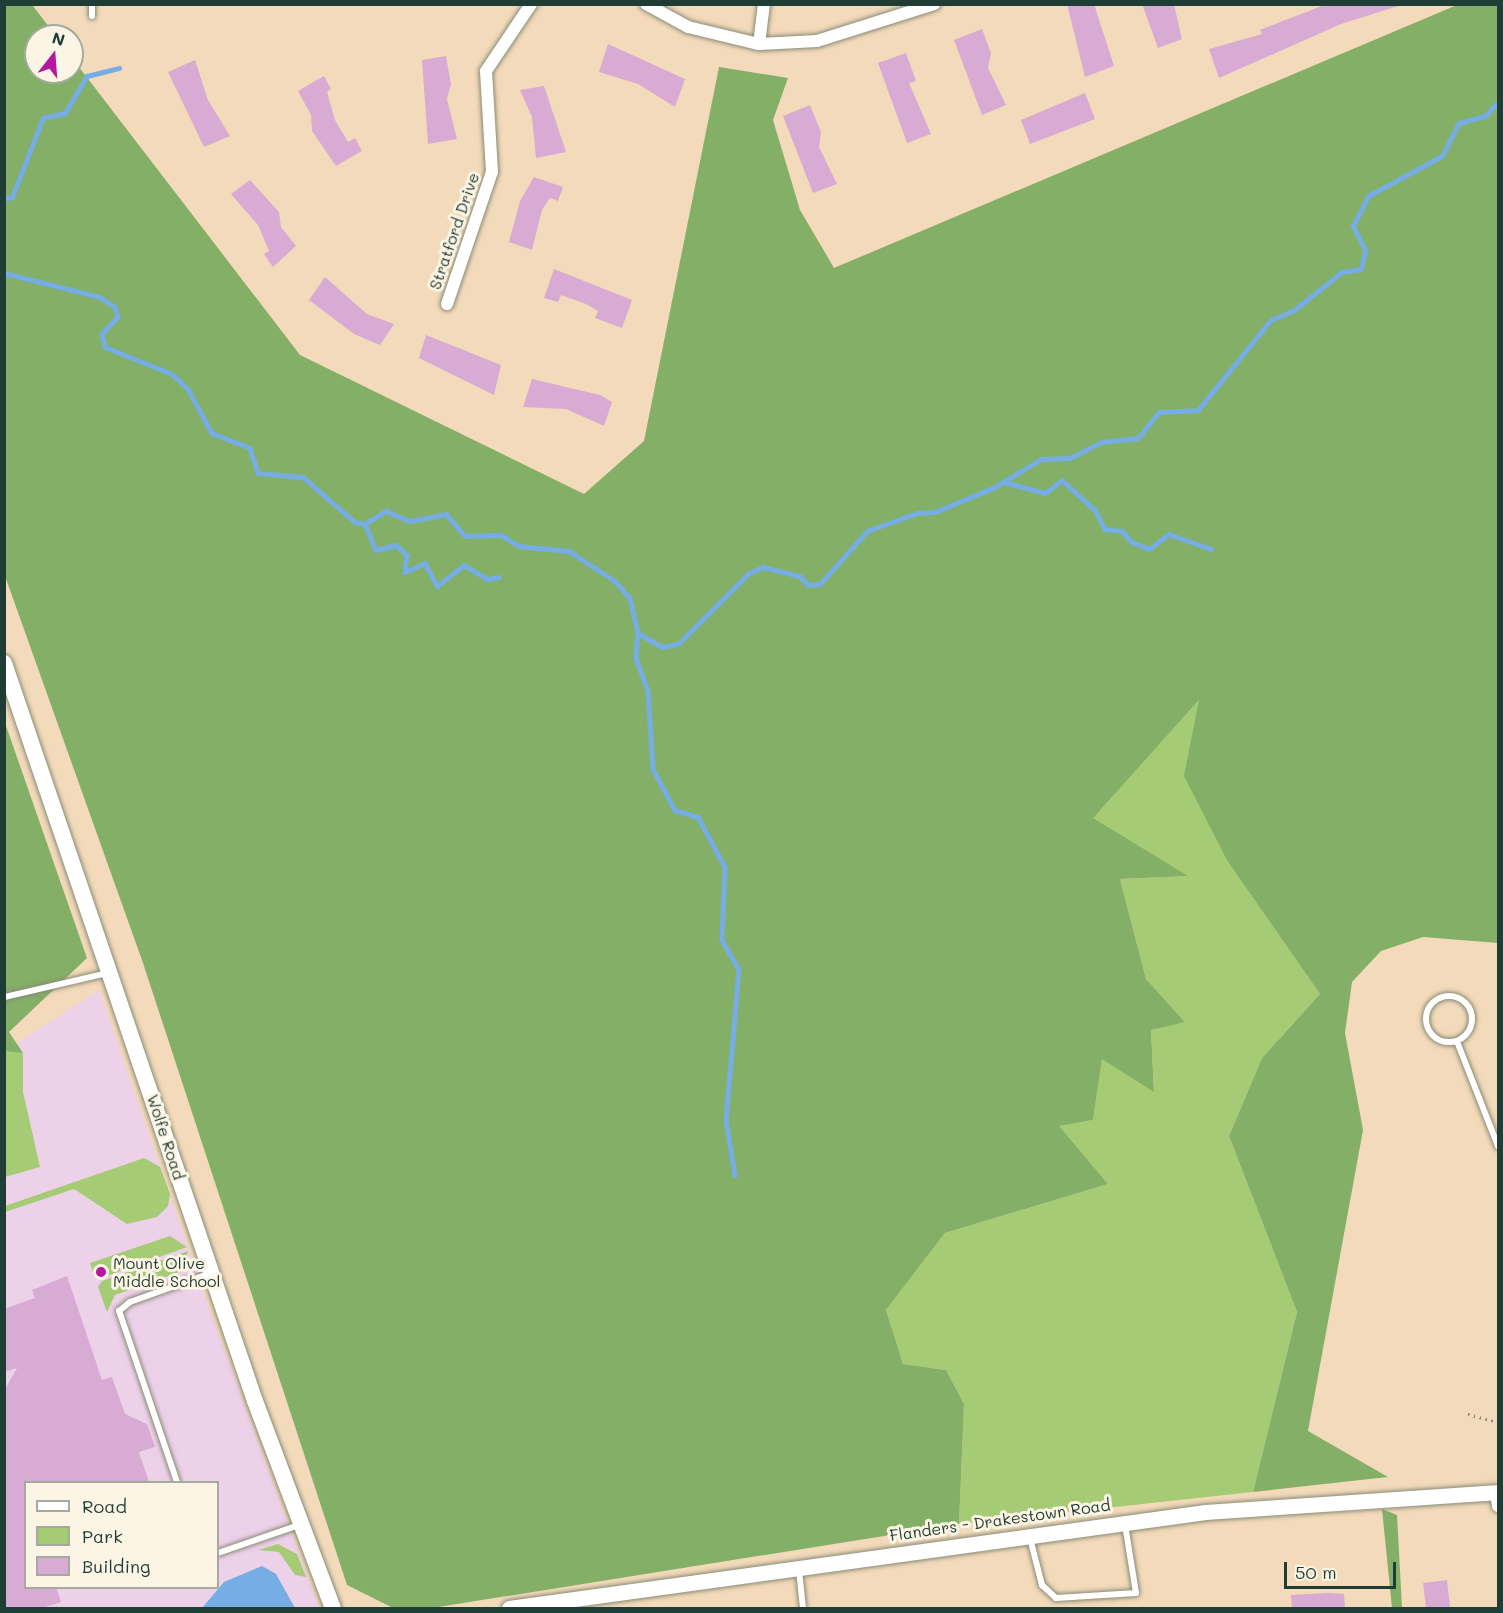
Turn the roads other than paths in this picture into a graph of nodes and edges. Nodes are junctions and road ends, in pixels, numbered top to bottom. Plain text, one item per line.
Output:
1 (92, 4) edge
2 (531, 4) edge
3 (646, 4) edge
4 (764, 4) edge
5 (934, 4) edge
6 (92, 16) dead end
7 (759, 44) junction
8 (447, 304) dead end
9 (4, 663) edge
10 (111, 972) junction
11 (5, 997) edge
12 (1458, 1044) junction
13 (1498, 1146) edge
14 (212, 1273) junction
15 (177, 1481) edge
16 (1498, 1497) edge
17 (1125, 1521) junction
18 (301, 1524) junction
19 (1030, 1534) junction
20 (219, 1553) edge
21 (798, 1566) junction
22 (333, 1608) edge
23 (509, 1608) edge
24 (803, 1608) edge

1 - 6 lane
2 - 8 street, Stratford Drive
3 - 7 street
4 - 7 street
5 - 7 street
9 - 10 main road, Wolfe Road
10 - 11 lane
10 - 14 main road, Wolfe Road
12 - 12 lane
12 - 13 lane
14 - 15 lane
14 - 18 main road, Wolfe Road
16 - 17 street, Flanders - Drakestown Road
17 - 19 street, Flanders - Drakestown Road
17 - 19 lane
18 - 20 lane
18 - 22 main road, Wolfe Road
19 - 21 street, Flanders - Drakestown Road
21 - 23 street, Flanders - Drakestown Road
21 - 24 lane

